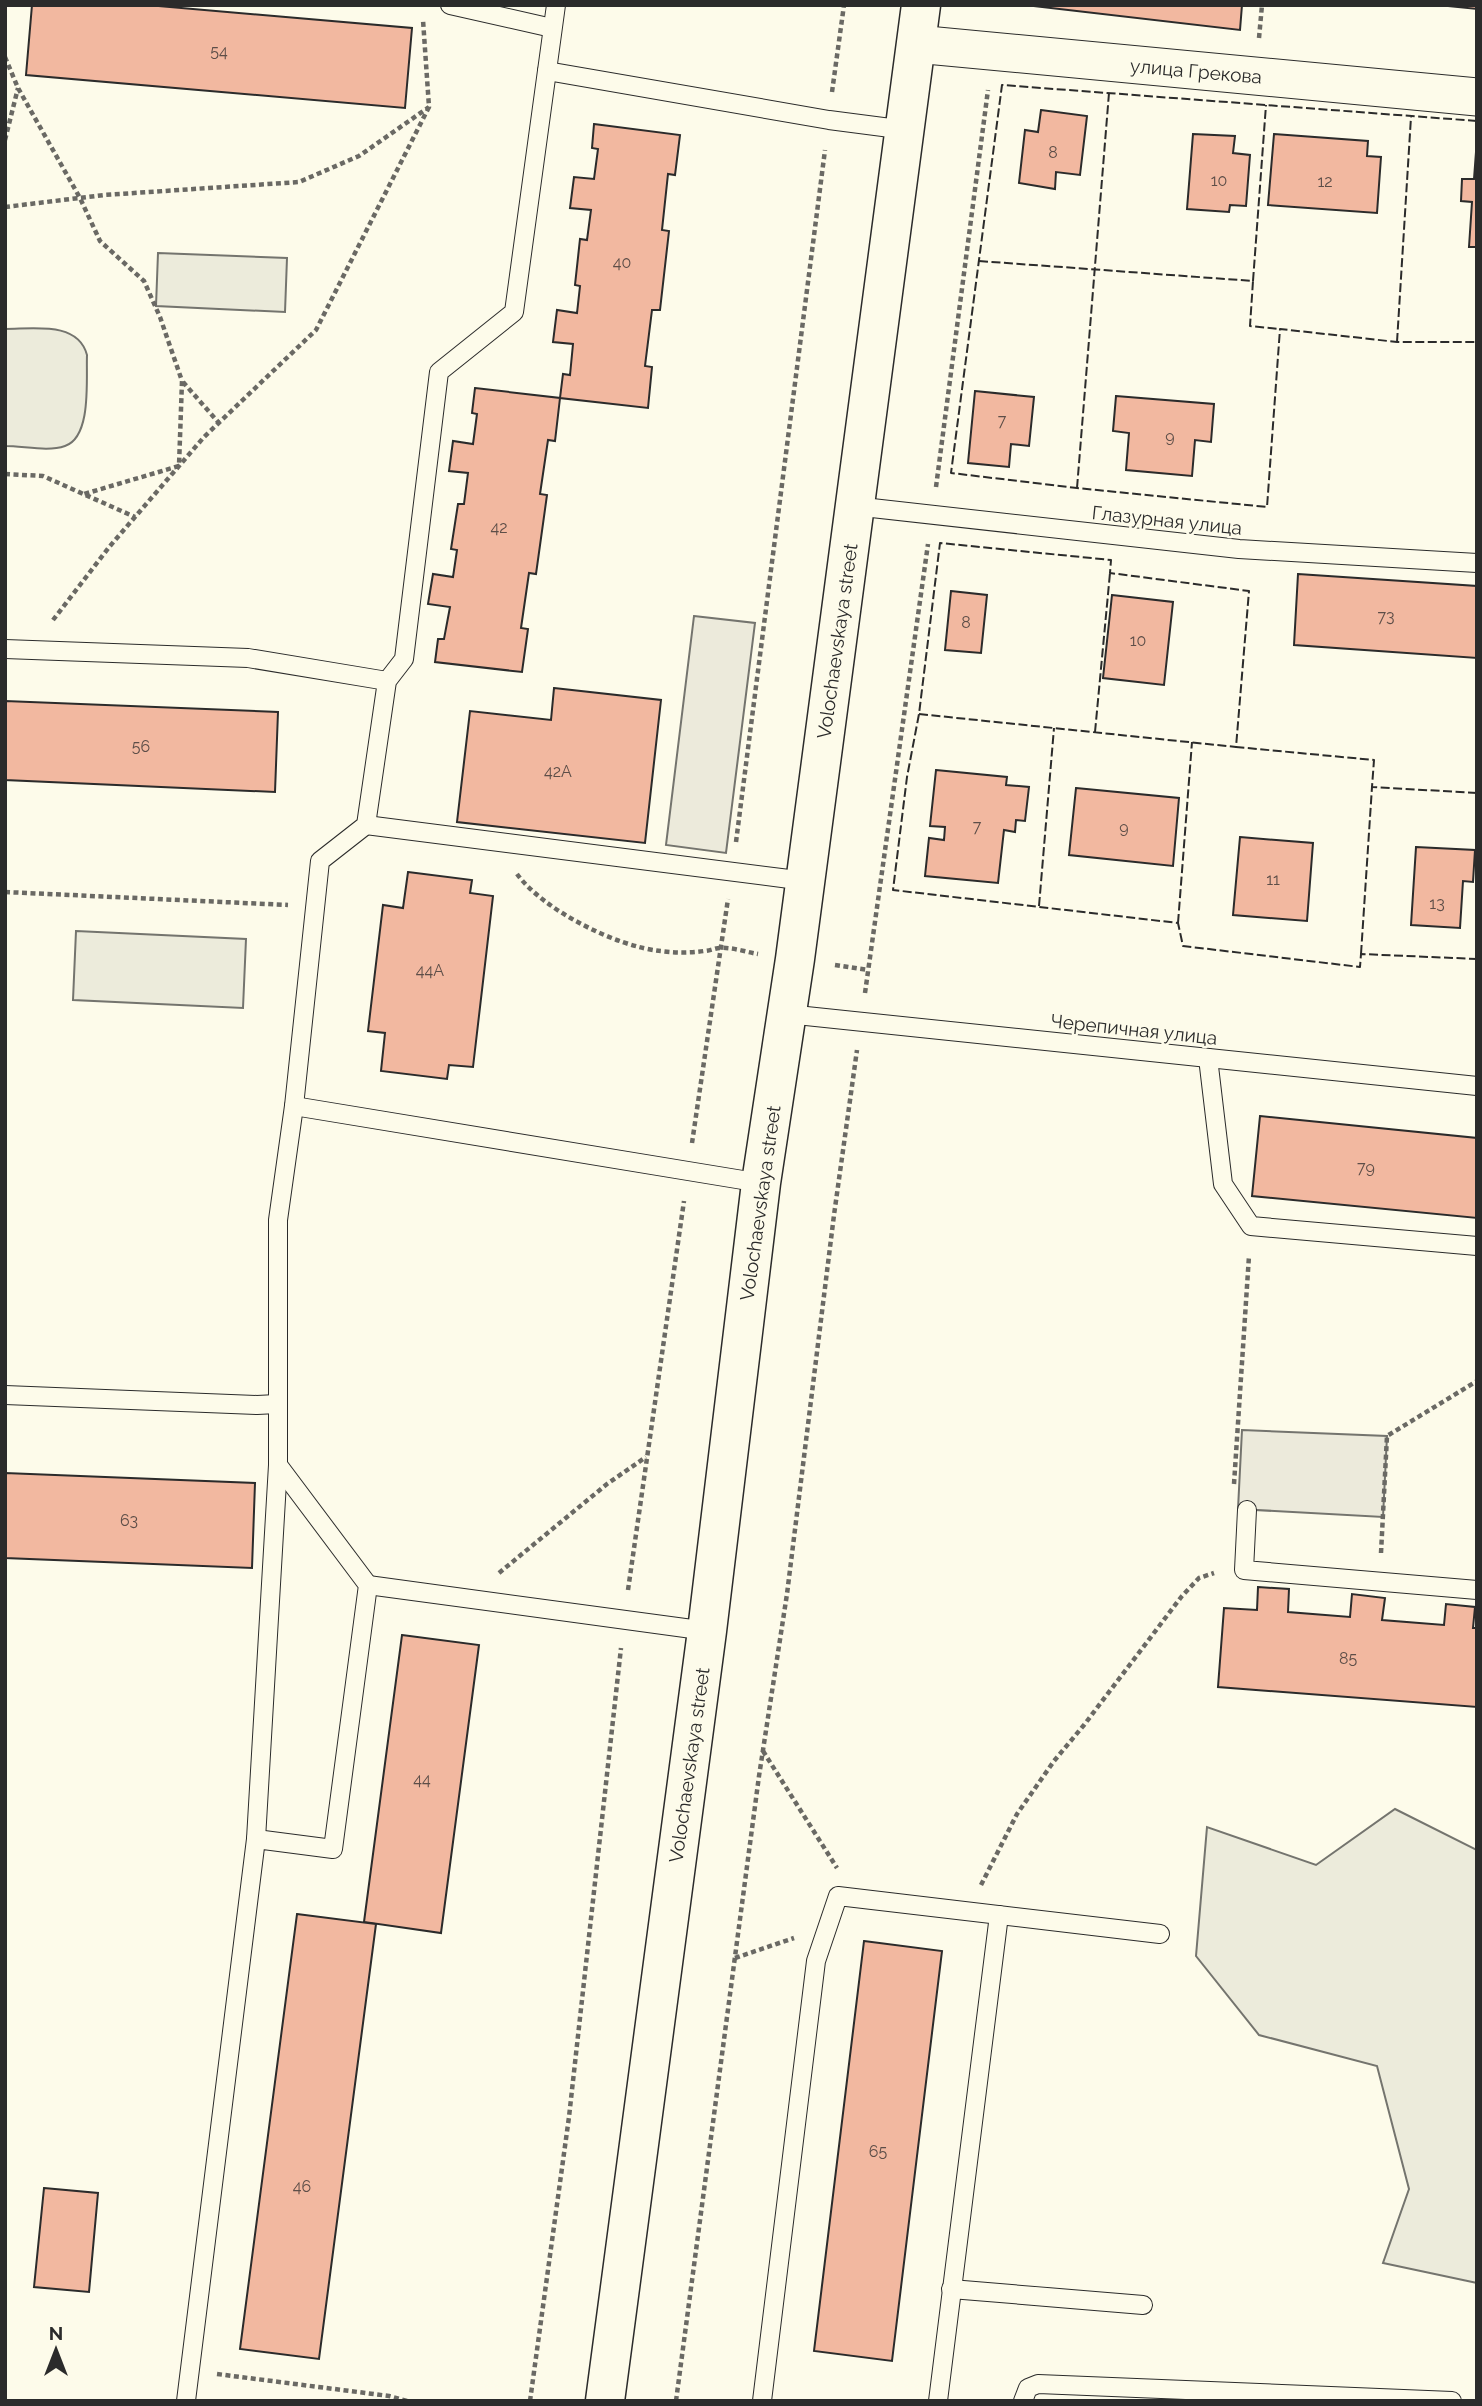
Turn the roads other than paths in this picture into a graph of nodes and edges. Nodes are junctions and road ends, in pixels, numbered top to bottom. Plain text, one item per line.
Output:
1 (450, 5) edge
2 (556, 5) edge
3 (921, 5) edge
4 (552, 28) junction
5 (916, 44) junction
6 (547, 71) junction
7 (1477, 97) edge
8 (906, 130) junction
9 (855, 506) junction
10 (1477, 563) edge
11 (5, 649) edge
12 (387, 681) junction
13 (366, 825) junction
14 (805, 881) junction
15 (787, 1014) junction
16 (1208, 1058) junction
17 (1477, 1086) edge
18 (295, 1106) junction
19 (761, 1183) junction
20 (1477, 1246) edge
21 (5, 1395) edge
22 (277, 1404) junction
23 (278, 1465) junction
24 (1247, 1510) dead end
25 (368, 1585) junction
26 (1477, 1590) edge
27 (707, 1632) junction
28 (256, 1839) junction
29 (999, 1915) junction
30 (1160, 1934) dead end
31 (951, 2289) junction
32 (1143, 2305) dead end
33 (187, 2401) edge
34 (605, 2401) edge
35 (761, 2401) edge
36 (938, 2401) edge
37 (1023, 2401) edge
38 (1452, 2401) edge

1 - 4 lane
2 - 4 lane
3 - 5 street, Volochaevskaya street
4 - 6 lane
5 - 7 street, улица Грекова
5 - 8 street, Volochaevskaya street
6 - 8 lane
6 - 12 lane
8 - 9 street, Volochaevskaya street
9 - 10 lane, Глазурная улица
9 - 14 street, Volochaevskaya street
11 - 12 lane
12 - 13 lane
13 - 14 lane
13 - 18 lane
14 - 15 street, Volochaevskaya street
15 - 16 lane, Черепичная улица
15 - 19 street, Volochaevskaya street
16 - 17 lane, Черепичная улица
16 - 20 lane
18 - 19 lane
18 - 22 lane
19 - 27 street, Volochaevskaya street
21 - 22 lane
22 - 23 lane
23 - 25 lane
23 - 28 lane
24 - 26 lane
25 - 27 lane
25 - 28 lane
27 - 34 street, Volochaevskaya street
28 - 33 lane
29 - 30 lane
29 - 31 lane
29 - 35 lane
31 - 32 lane
31 - 36 lane
37 - 38 lane

